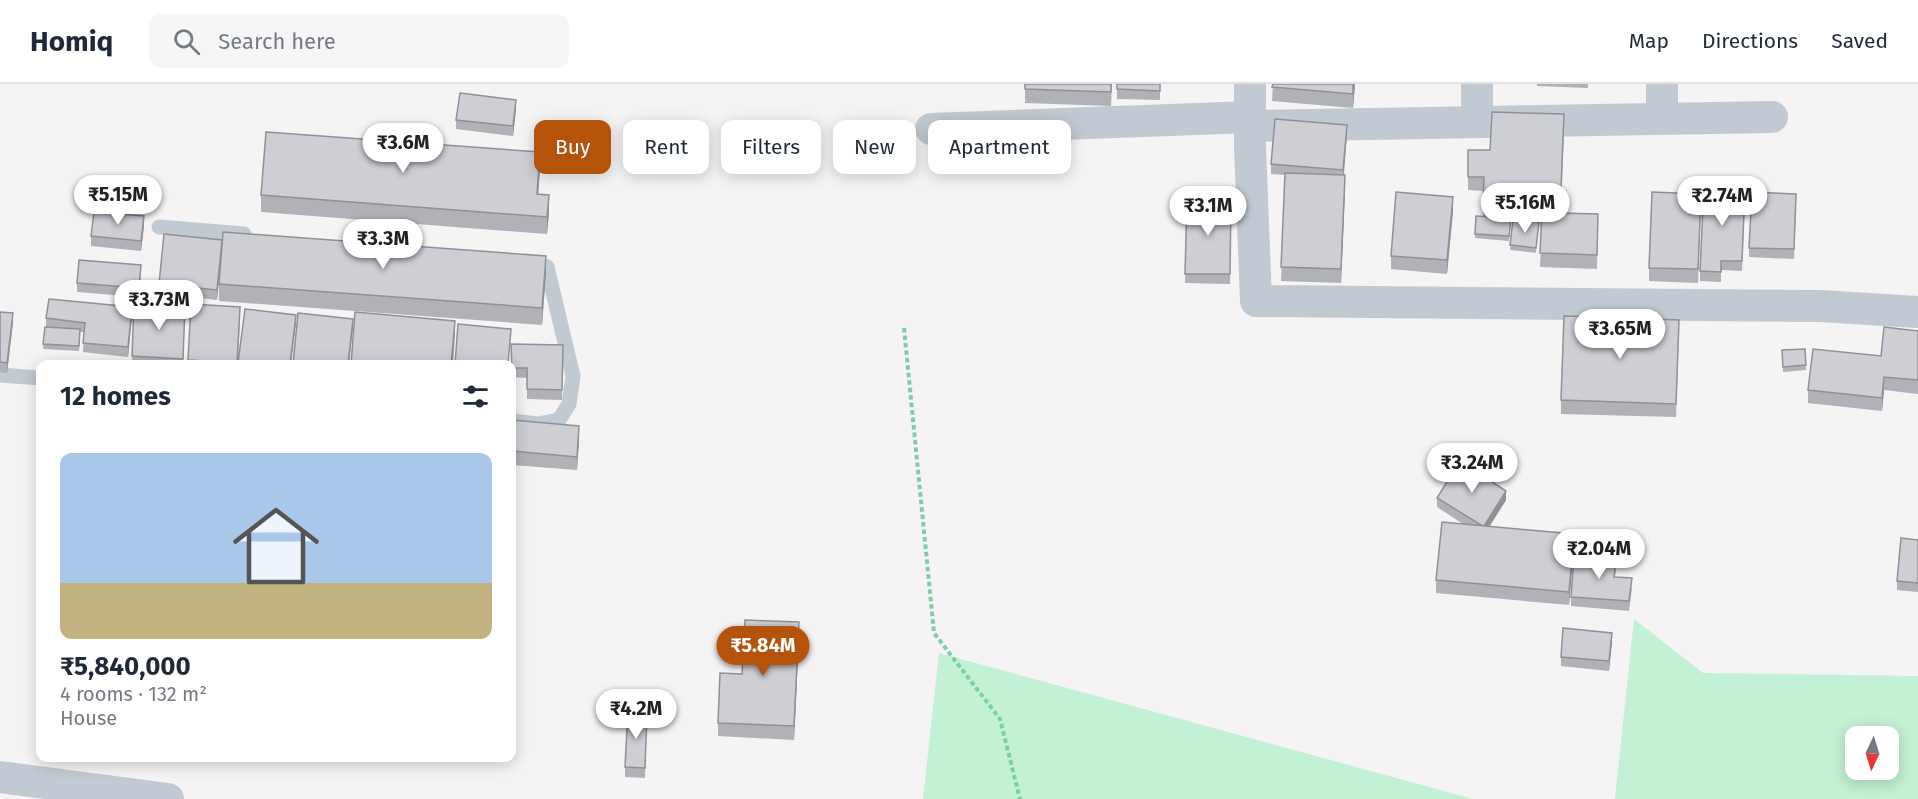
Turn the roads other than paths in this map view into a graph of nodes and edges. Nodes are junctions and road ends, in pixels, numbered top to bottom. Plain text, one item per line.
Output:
1 (1250, 84) edge
2 (1477, 84) edge
3 (1662, 84) edge
4 (1772, 117) dead end
5 (1662, 119) junction
6 (1250, 121) junction
7 (1477, 122) junction
8 (1071, 126) edge
9 (159, 227) dead end
10 (263, 236) edge
11 (508, 258) edge
12 (1918, 312) edge
13 (0, 375) edge
14 (36, 378) edge
15 (516, 421) edge
16 (0, 777) edge
17 (168, 799) edge

1 - 6 street
2 - 7 street
3 - 5 street
4 - 5 street
5 - 7 street
6 - 7 street
6 - 8 street
6 - 12 street
9 - 10 lane
11 - 15 lane
13 - 14 lane
16 - 17 street

